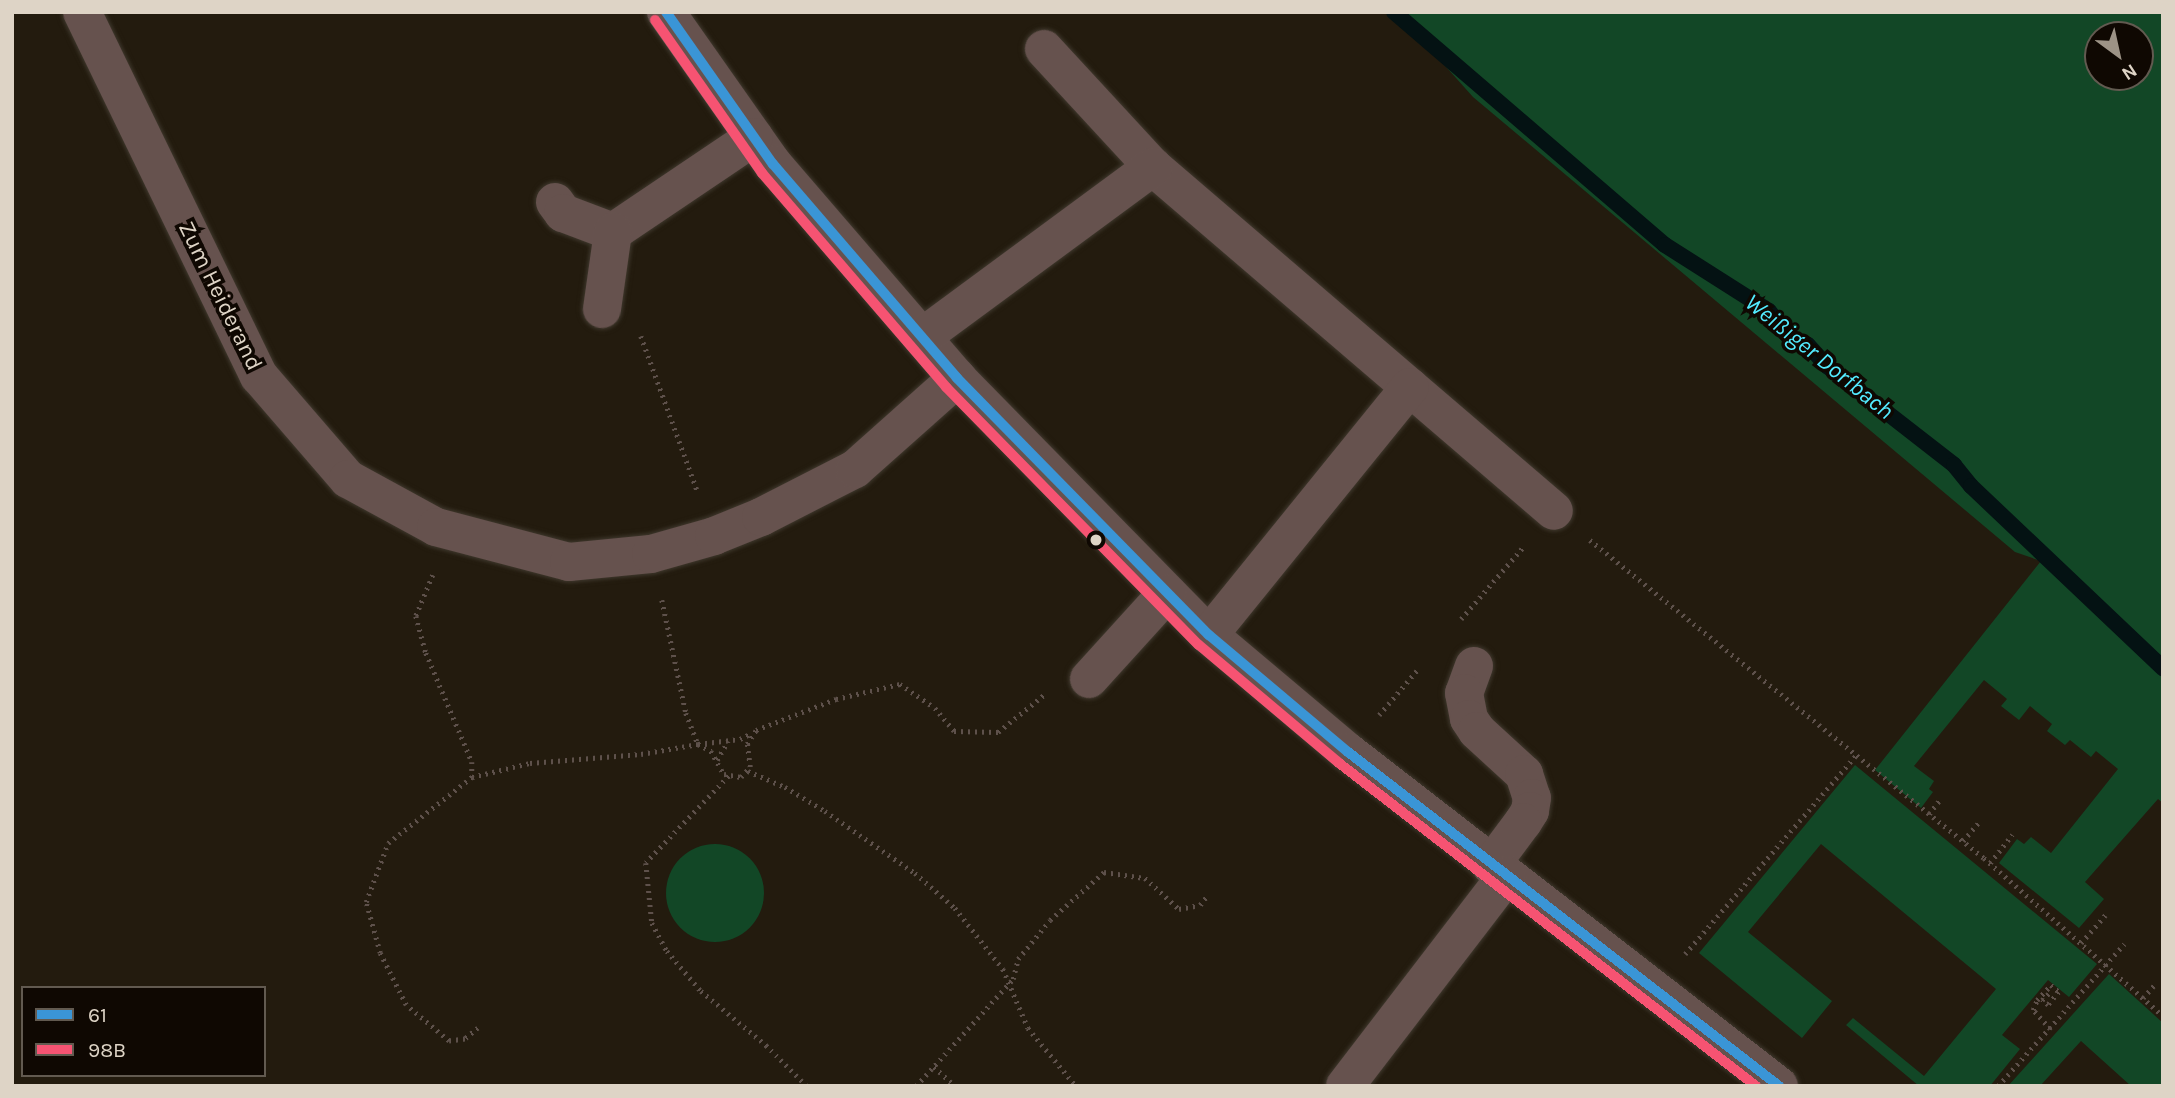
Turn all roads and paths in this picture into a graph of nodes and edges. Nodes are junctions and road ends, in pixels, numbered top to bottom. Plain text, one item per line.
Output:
1 (82, 12) edge
2 (666, 12) edge
3 (1044, 49) dead end
4 (754, 138) junction
5 (1153, 167) junction
6 (555, 202) dead end
7 (613, 232) junction
8 (602, 309) dead end
9 (638, 327) dead end
10 (922, 337) junction
11 (957, 378) junction
12 (1410, 387) junction
13 (1554, 511) joint
14 (460, 534) junction
15 (714, 536) junction
16 (651, 554) junction
17 (1167, 593) junction
18 (1209, 635) junction
19 (1474, 666) dead end
20 (1089, 679) dead end
21 (1016, 718) dead end
22 (756, 730) junction
23 (740, 739) junction
24 (729, 740) junction
25 (698, 744) junction
26 (747, 744) junction
27 (1856, 755) junction
28 (717, 761) junction
29 (748, 771) junction
30 (729, 776) junction
31 (472, 777) junction
32 (1941, 798) dead end
33 (1929, 814) junction
34 (1980, 821) dead end
35 (2012, 835) dead end
36 (1963, 841) junction
37 (1990, 863) junction
38 (1498, 870) junction
39 (1207, 896) dead end
40 (2105, 915) dead end
41 (2081, 943) junction
42 (2123, 944) dead end
43 (2106, 965) junction
44 (1009, 983) junction
45 (2155, 984) dead end
46 (1656, 990) junction
47 (2050, 991) dead end
48 (2143, 998) junction
49 (2163, 1016) edge
50 (478, 1028) dead end
51 (2050, 1029) junction
52 (934, 1067) junction
53 (807, 1086) edge
54 (916, 1086) edge
55 (955, 1086) edge
56 (1076, 1086) edge
57 (1345, 1086) edge
58 (1779, 1086) edge
59 (1998, 1086) edge

1 - 14 street, Zum Heiderand
2 - 4 street
3 - 5 street
4 - 7 street
4 - 10 street
5 - 10 street
5 - 12 street
6 - 7 street
7 - 8 street
9 - 15 path
10 - 11 street
11 - 15 street, Zum Heiderand
11 - 17 street
12 - 13 street
12 - 18 street
13 - 27 path
14 - 16 street, Zum Heiderand
14 - 31 path
15 - 16 street, Zum Heiderand
16 - 25 path
17 - 18 street
17 - 20 street
18 - 38 street
19 - 38 street
21 - 22 path
22 - 23 path
22 - 26 path
23 - 24 path
23 - 26 path
24 - 25 path
24 - 28 path
25 - 28 path
25 - 31 path
26 - 29 path
27 - 33 path
27 - 46 path
28 - 30 path
29 - 30 path
29 - 44 path
30 - 53 path
31 - 50 path
32 - 33 path
33 - 36 path
34 - 36 path
35 - 37 path
36 - 37 path
37 - 41 path
38 - 46 street
38 - 57 street
39 - 44 path
40 - 41 path
41 - 43 path
42 - 43 path
43 - 48 path
43 - 51 path
44 - 52 path
44 - 56 path
45 - 48 path
46 - 58 street
47 - 51 path
48 - 49 path
51 - 59 path
52 - 54 path
52 - 55 path

